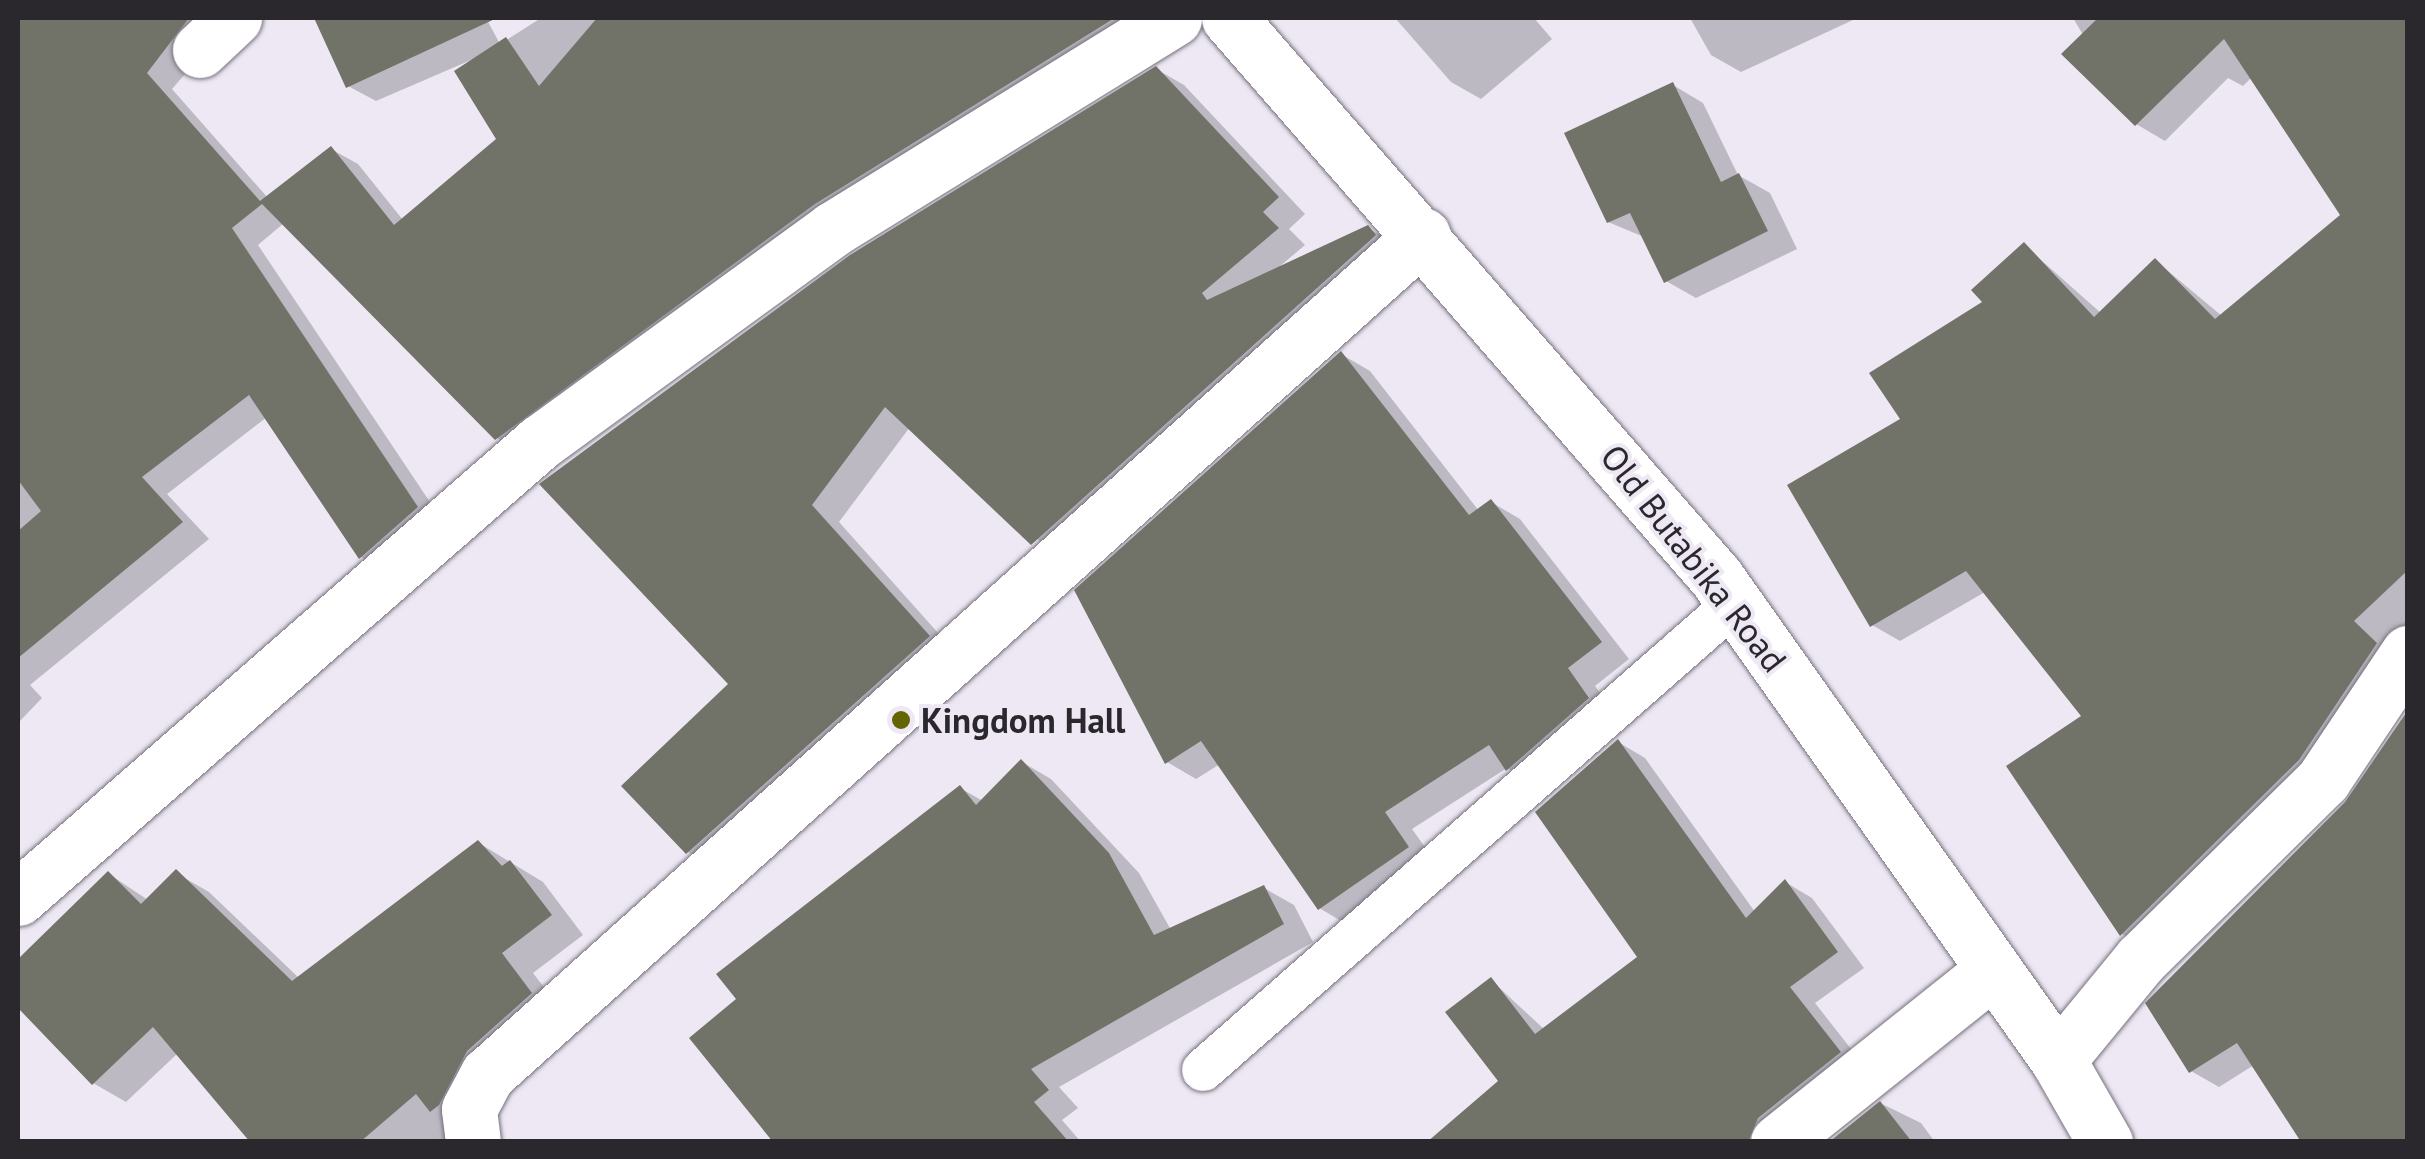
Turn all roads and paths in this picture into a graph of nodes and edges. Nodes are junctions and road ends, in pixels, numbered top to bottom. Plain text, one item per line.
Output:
1 (1174, 18) edge
2 (1229, 18) edge
3 (1424, 236) junction
4 (1736, 603) junction
5 (2408, 653) edge
6 (18, 898) edge
7 (1991, 972) junction
8 (2058, 1060) junction
9 (1204, 1070) dead end
10 (473, 1142) edge
11 (1778, 1142) edge
12 (2105, 1142) edge

1 - 6 street
2 - 3 street, Old Butabika Road
3 - 4 street, Old Butabika Road
3 - 10 street
4 - 7 street, Old Butabika Road
4 - 9 lane
5 - 8 street
7 - 8 street, Old Butabika Road
7 - 11 street
8 - 12 street, Old Butabika Road

